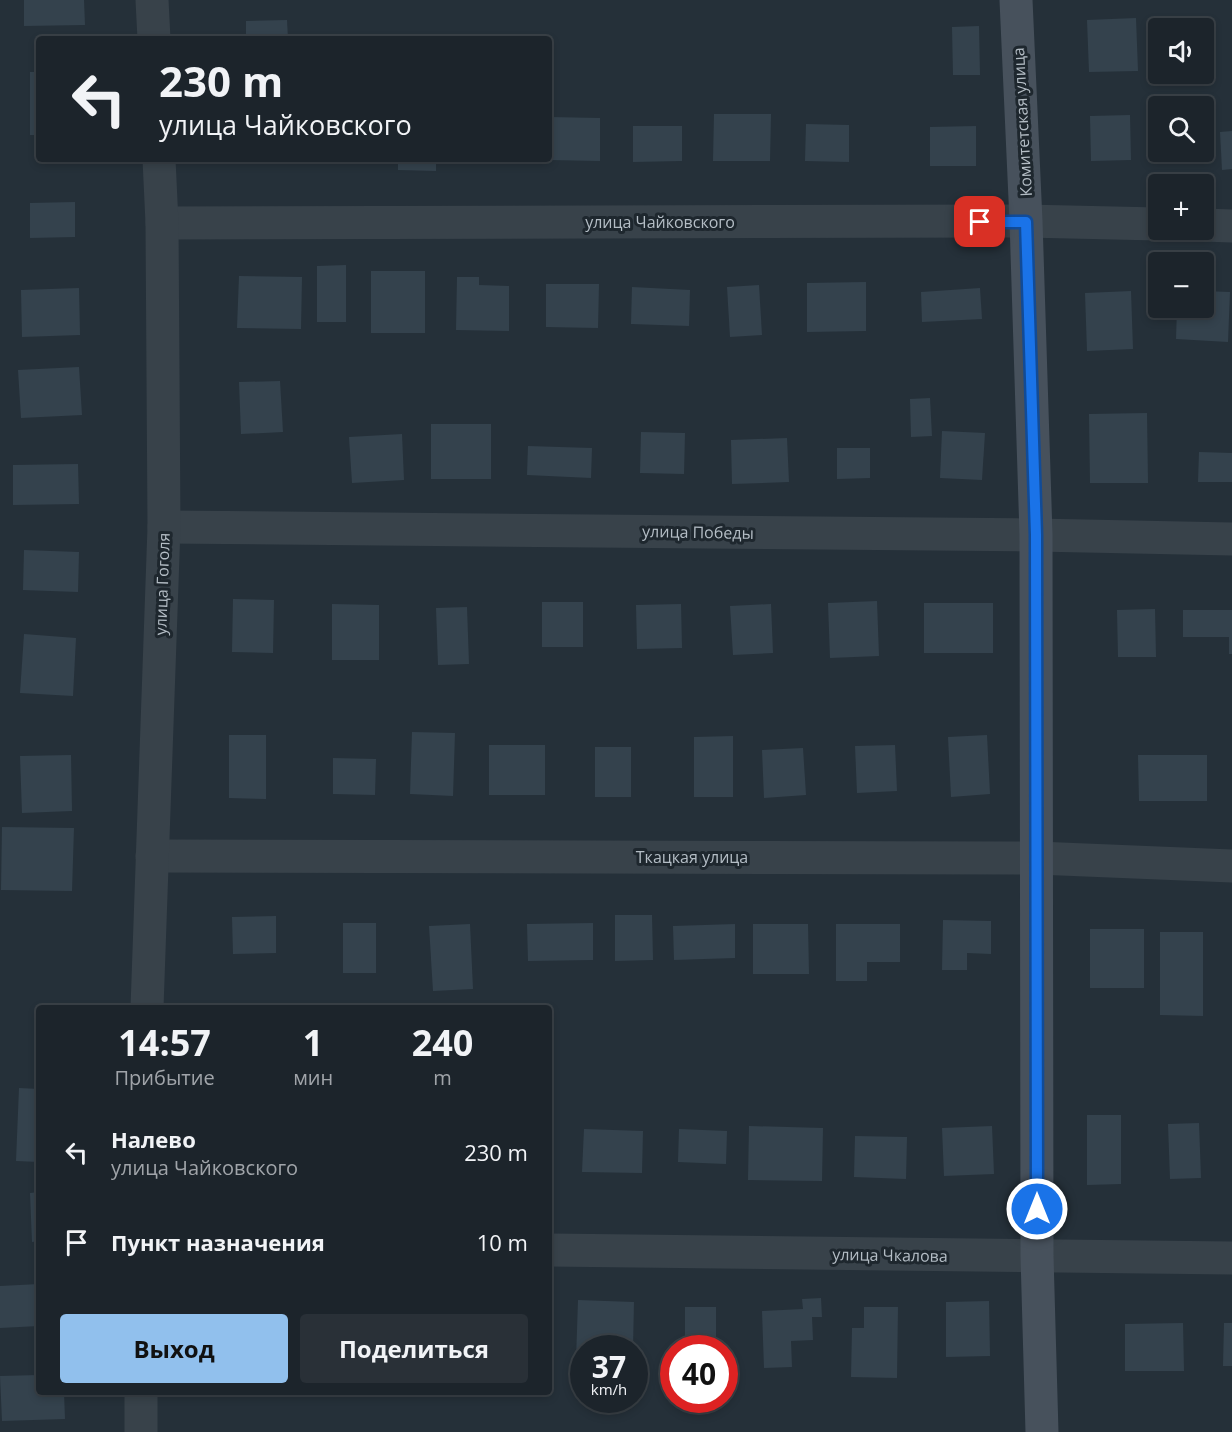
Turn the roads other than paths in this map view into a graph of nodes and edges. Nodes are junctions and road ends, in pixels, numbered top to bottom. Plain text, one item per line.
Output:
1 (152, 0) edge
2 (1016, 0) edge
3 (154, 36) edge
4 (159, 162) edge
5 (162, 222) junction
6 (1026, 222) junction
7 (1148, 224) edge
8 (1214, 225) edge
9 (1232, 226) edge
10 (164, 527) junction
11 (1036, 535) junction
12 (1232, 539) edge
13 (152, 856) junction
14 (1036, 858) junction
15 (1232, 866) edge
16 (147, 1005) edge
17 (552, 1251) edge
18 (1037, 1256) junction
19 (1232, 1258) edge
20 (141, 1395) edge
21 (141, 1432) edge
22 (1042, 1432) edge

1 - 3 street
2 - 6 street, Комитетская улица
4 - 5 street, улица Гоголя
5 - 6 street, улица Чайковского
5 - 10 street, улица Гоголя
6 - 7 street, улица Чайковского
6 - 11 street, Комитетская улица
8 - 9 street
10 - 11 street, улица Победы
10 - 13 street, улица Гоголя
11 - 12 street, улица Победы
11 - 14 street, Комитетская улица
13 - 14 street, Ткацкая улица
13 - 16 street, улица Гоголя
14 - 15 street, Ткацкая улица
14 - 18 street, Комитетская улица
17 - 18 street, улица Чкалова
18 - 19 street, улица Чкалова
18 - 22 street, Комитетская улица
20 - 21 street

